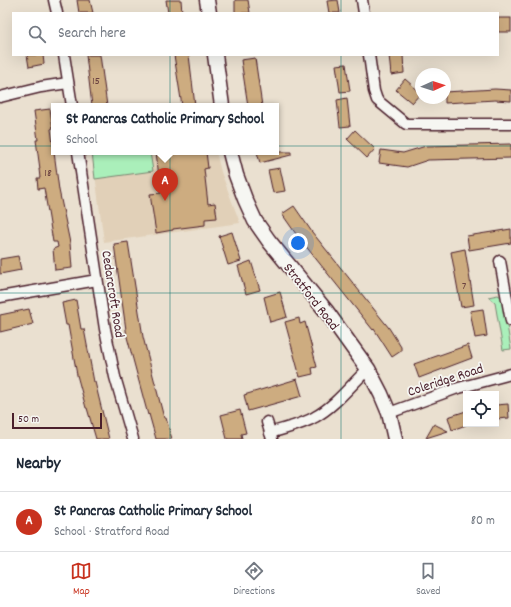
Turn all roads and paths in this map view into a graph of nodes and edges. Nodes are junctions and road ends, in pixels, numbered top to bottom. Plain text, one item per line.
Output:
1 (54, 0) edge
2 (207, 0) edge
3 (362, 0) edge
4 (57, 12) edge
5 (209, 12) edge
6 (364, 12) edge
7 (64, 56) edge
8 (215, 56) edge
9 (369, 56) edge
10 (68, 83) junction
11 (0, 97) edge
12 (71, 103) edge
13 (222, 103) edge
14 (511, 124) edge
15 (78, 155) edge
16 (231, 155) edge
17 (500, 261) dead end
18 (97, 280) junction
19 (0, 297) edge
20 (511, 321) edge
21 (368, 369) junction
22 (511, 374) edge
23 (389, 412) junction
24 (267, 422) dead end
25 (271, 436) edge
26 (133, 439) edge
27 (395, 439) edge

1 - 4 street
2 - 5 street
3 - 6 street
7 - 10 street
8 - 13 street
9 - 14 street
10 - 11 street
10 - 12 street
15 - 18 street, Cedarcroft Road
16 - 21 street, Stratford Road
17 - 20 street
18 - 19 street
18 - 26 street, Cedarcroft Road
21 - 23 street, Stratford Road
21 - 25 street
22 - 23 street, Coleridge Road
23 - 27 street, Stratford Road
24 - 25 street

